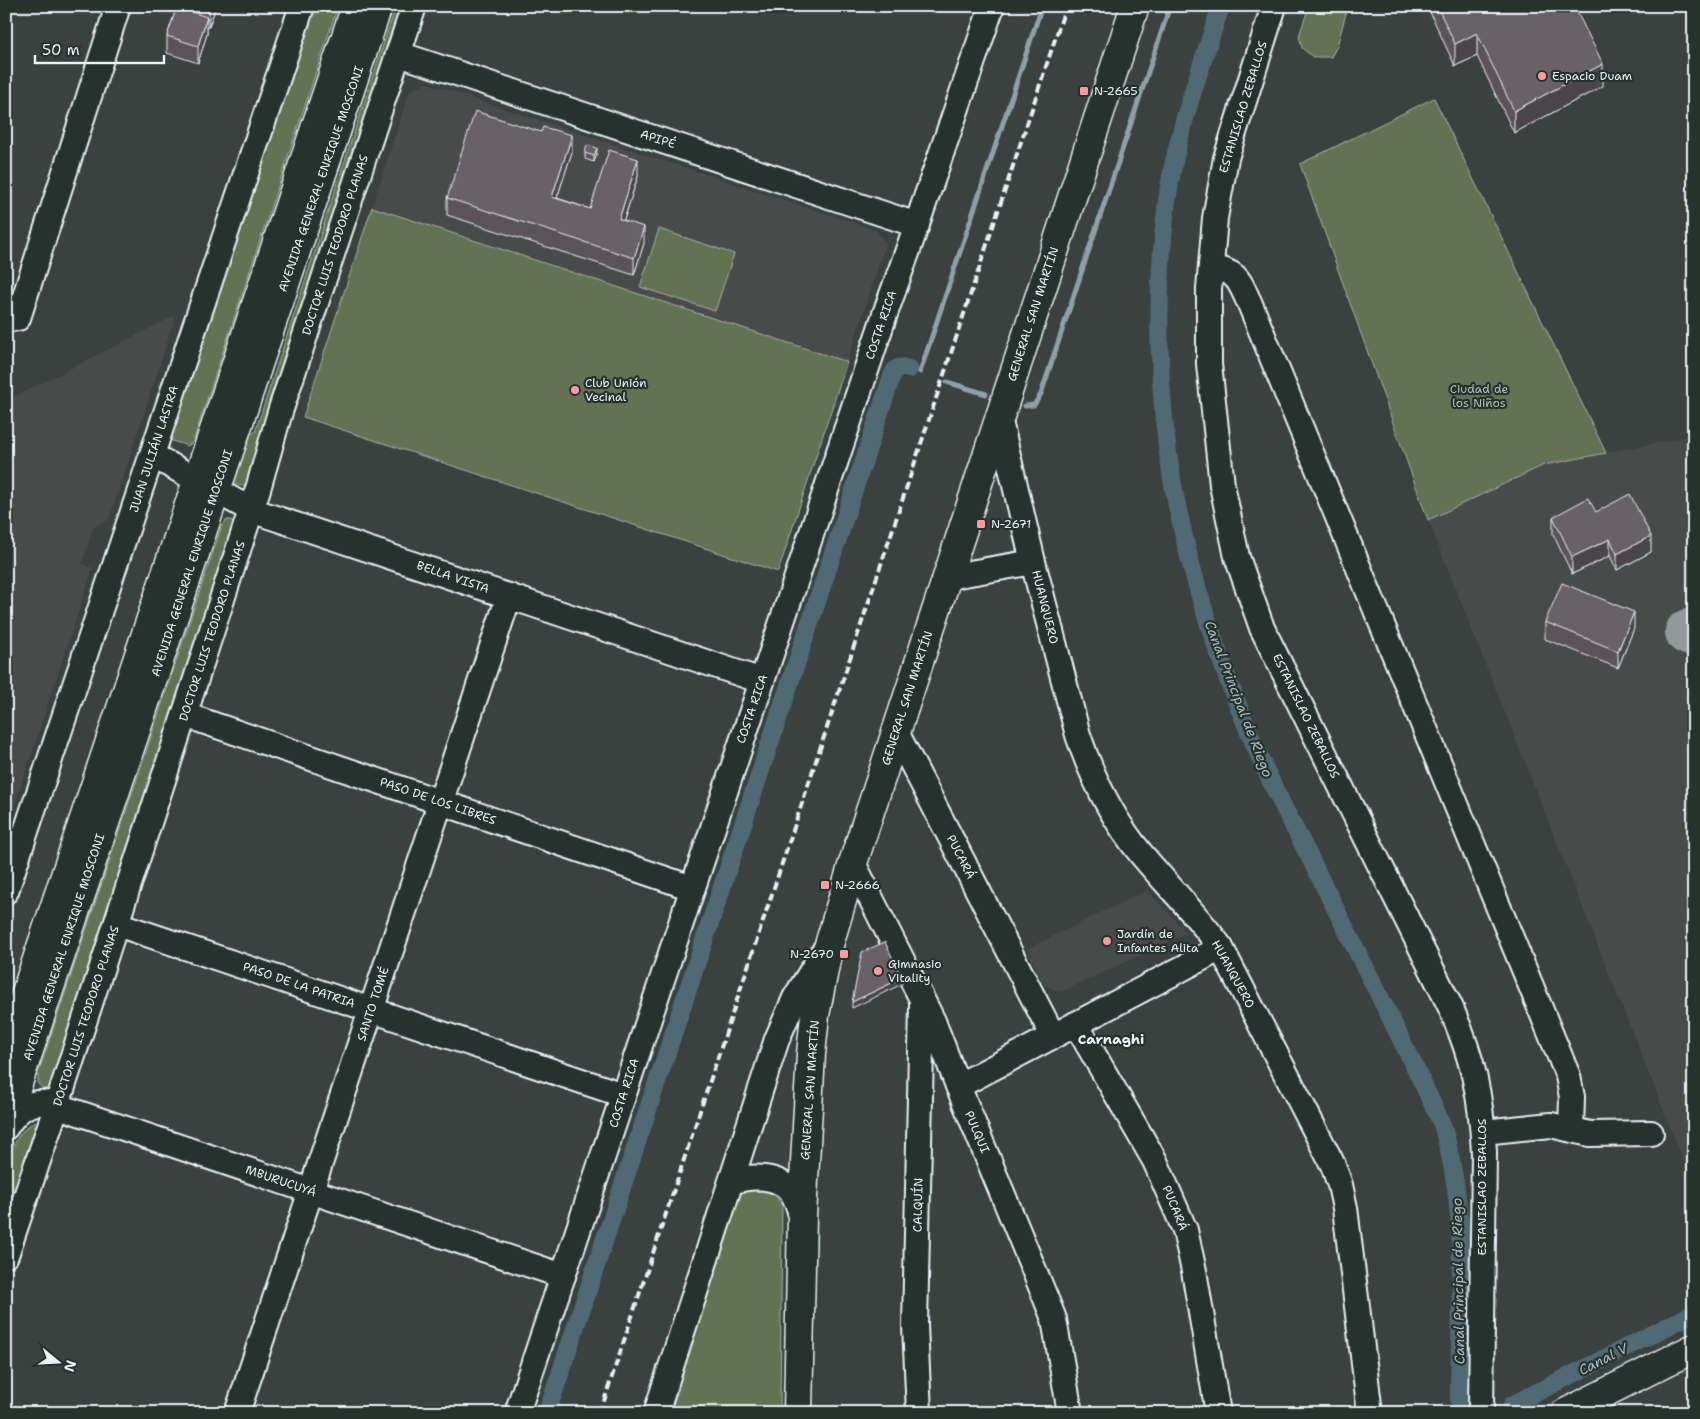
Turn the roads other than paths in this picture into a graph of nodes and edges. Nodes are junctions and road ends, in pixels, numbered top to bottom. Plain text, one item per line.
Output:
1 (118, 6) edge
2 (302, 6) edge
3 (356, 6) edge
4 (378, 6) edge
5 (414, 6) edge
6 (992, 6) edge
7 (1135, 6) edge
8 (1274, 6) edge
9 (399, 54) junction
10 (917, 224) junction
11 (1210, 267) junction
12 (6, 320) edge
13 (999, 417) junction
14 (152, 455) junction
15 (207, 485) junction
16 (251, 510) junction
17 (1033, 562) junction
18 (947, 577) junction
19 (509, 596) junction
20 (762, 681) junction
21 (185, 714) junction
22 (896, 732) junction
23 (440, 802) junction
24 (853, 863) junction
25 (692, 888) junction
26 (6, 892) edge
27 (117, 924) junction
28 (829, 945) junction
29 (1221, 948) junction
30 (922, 997) junction
31 (371, 1010) junction
32 (1076, 1024) junction
33 (1053, 1036) junction
34 (6, 1052) edge
35 (958, 1086) junction
36 (623, 1095) junction
37 (57, 1105) junction
38 (6, 1119) edge
39 (6, 1127) edge
40 (1571, 1129) junction
41 (1483, 1132) junction
42 (1651, 1132) dead end
43 (731, 1182) junction
44 (311, 1191) junction
45 (802, 1216) junction
46 (6, 1255) edge
47 (563, 1276) junction
48 (1694, 1348) edge
49 (237, 1413) edge
50 (517, 1413) edge
51 (656, 1413) edge
52 (798, 1413) edge
53 (920, 1413) edge
54 (1070, 1413) edge
55 (1218, 1413) edge
56 (1370, 1413) edge
57 (1481, 1413) edge
58 (1564, 1413) edge

1 - 12 street
2 - 14 street, JUAN JULIÁN LASTRA
3 - 15 main road, AVENIDA GENERAL ENRIQUE MOSCONI
4 - 15 main road, AVENIDA GENERAL ENRIQUE MOSCONI
5 - 9 street, DOCTOR LUIS TEODORO PLANAS
6 - 10 street, COSTA RICA
7 - 13 main road, GENERAL SAN MARTÍN
8 - 11 street, ESTANISLAO ZEBALLOS
9 - 10 street, APIPÉ
9 - 16 street, DOCTOR LUIS TEODORO PLANAS
10 - 20 street, COSTA RICA
11 - 40 street
11 - 41 street, ESTANISLAO ZEBALLOS
13 - 17 street, HUANQUERO
13 - 18 main road, GENERAL SAN MARTÍN
14 - 15 street, BELLA VISTA
14 - 26 street, JUAN JULIÁN LASTRA
15 - 16 street, BELLA VISTA
15 - 34 main road, AVENIDA GENERAL ENRIQUE MOSCONI
15 - 38 main road, AVENIDA GENERAL ENRIQUE MOSCONI
16 - 19 street, BELLA VISTA
16 - 21 street, DOCTOR LUIS TEODORO PLANAS
17 - 18 street, HUANQUERO
17 - 29 street, HUANQUERO
18 - 22 main road, GENERAL SAN MARTÍN
19 - 20 street, BELLA VISTA
19 - 23 street, SANTO TOMÉ
20 - 25 street, COSTA RICA
21 - 23 street, PASO DE LOS LIBRES
21 - 27 street, DOCTOR LUIS TEODORO PLANAS
22 - 24 main road, GENERAL SAN MARTÍN
22 - 33 street, PUCARÁ
23 - 25 street, PASO DE LOS LIBRES
23 - 31 street, SANTO TOMÉ
24 - 28 main road, GENERAL SAN MARTÍN
24 - 30 street, PULQUI
25 - 36 street, COSTA RICA
27 - 31 street, PASO DE LA PATRIA
27 - 37 street, DOCTOR LUIS TEODORO PLANAS
28 - 43 street
28 - 45 main road, GENERAL SAN MARTÍN
29 - 32 street
29 - 56 street, HUANQUERO
30 - 35 street, PULQUI
30 - 53 street, CALQUÍN
31 - 36 street, PASO DE LA PATRIA
31 - 44 street, SANTO TOMÉ
32 - 33 street
32 - 55 street, PUCARÁ
33 - 35 street
35 - 54 street, PULQUI
36 - 47 street, COSTA RICA
37 - 39 street, MBURUCUYÁ
37 - 44 street, MBURUCUYÁ
37 - 46 street, DOCTOR LUIS TEODORO PLANAS
40 - 41 street
40 - 42 street
41 - 57 street, ESTANISLAO ZEBALLOS
43 - 45 street
43 - 51 street
44 - 47 street, MBURUCUYÁ
44 - 49 street, SANTO TOMÉ
45 - 52 main road, GENERAL SAN MARTÍN
47 - 50 street, COSTA RICA
48 - 58 main road

